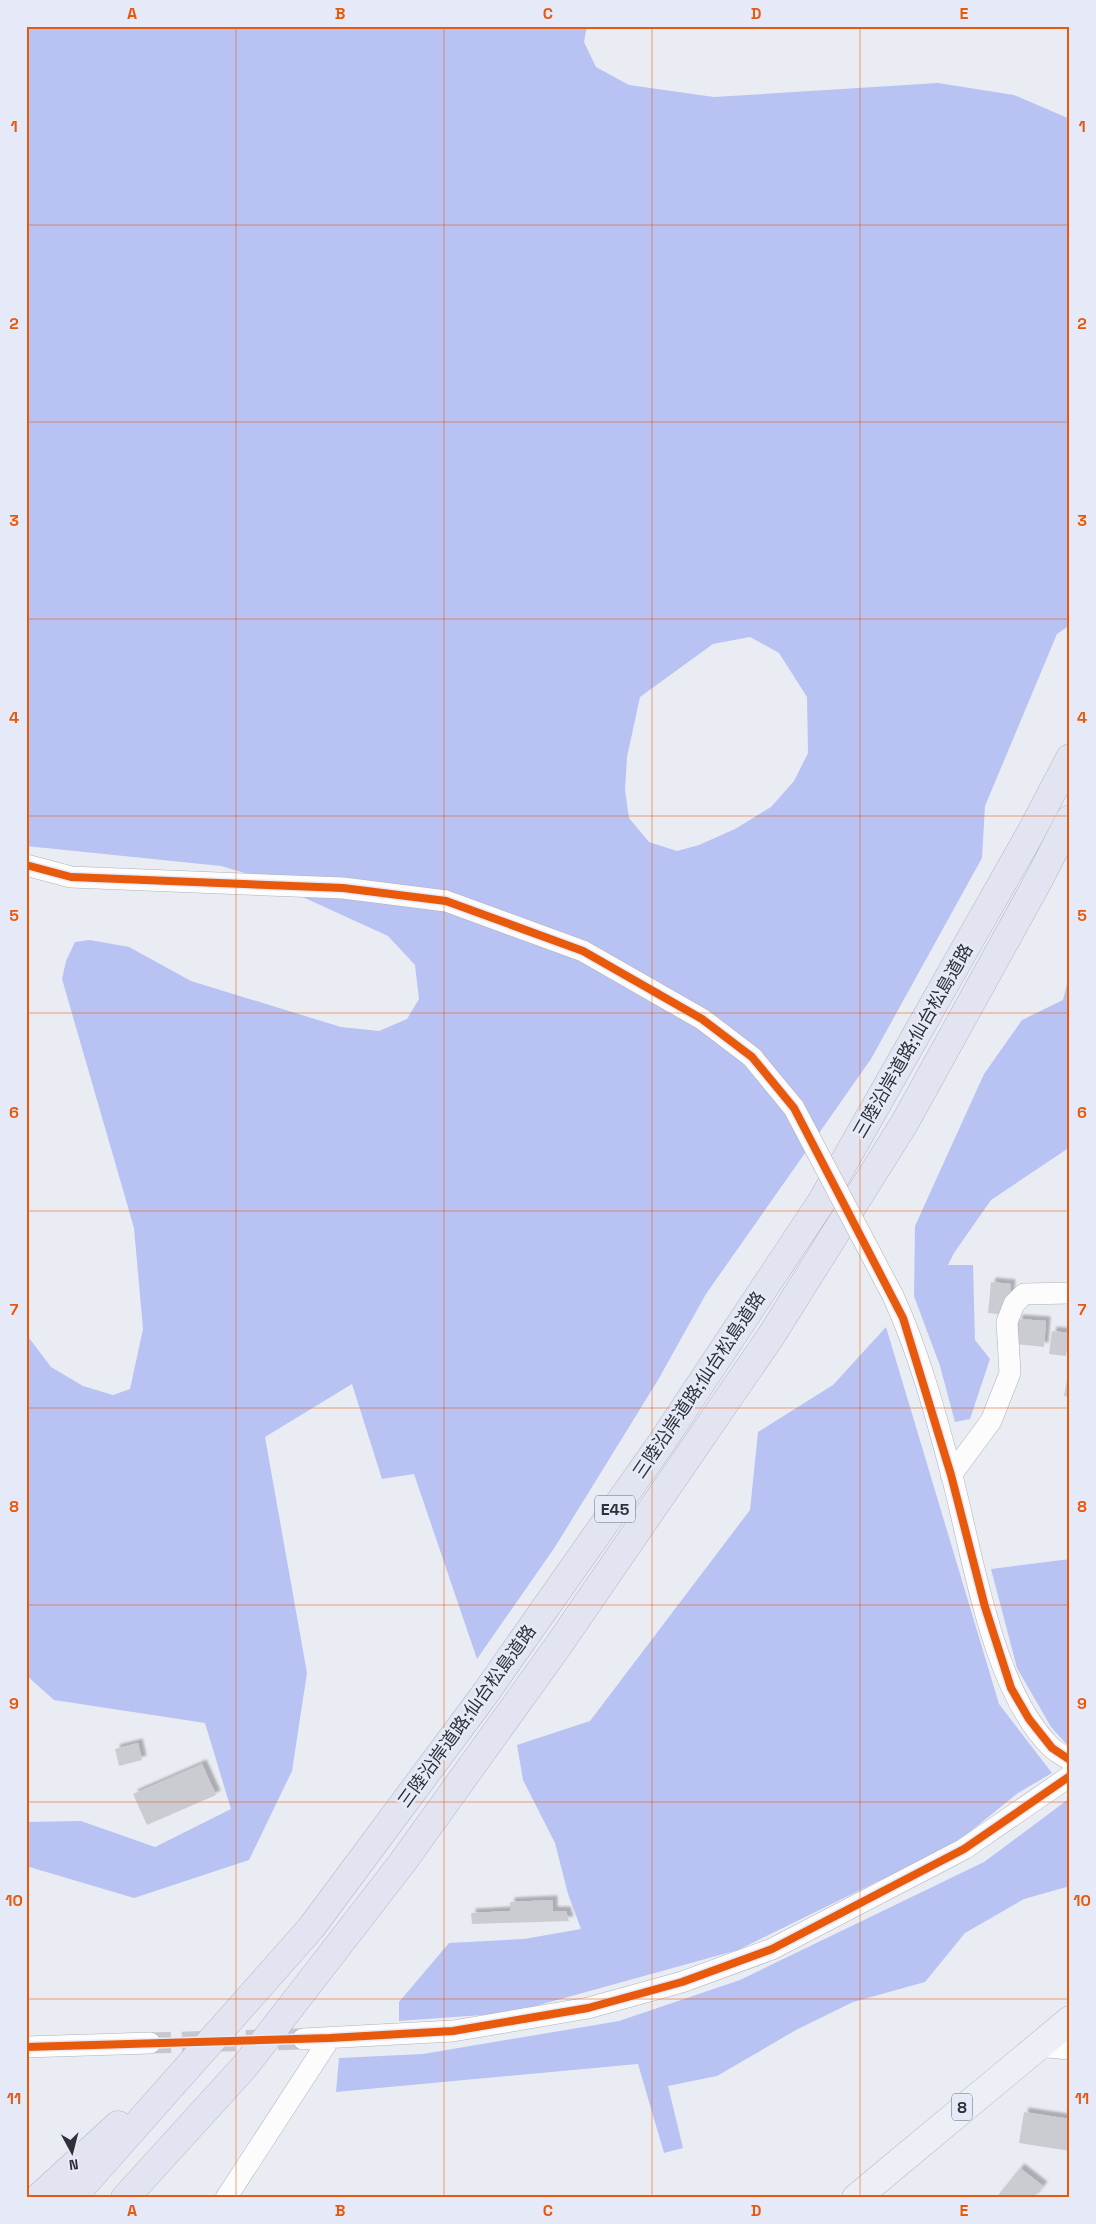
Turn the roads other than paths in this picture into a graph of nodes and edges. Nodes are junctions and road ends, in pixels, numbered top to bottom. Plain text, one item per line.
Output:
1 (1070, 758) edge
2 (1070, 819) edge
3 (26, 864) edge
4 (1070, 1293) edge
5 (952, 1475) junction
6 (1070, 1760) edge
7 (1070, 1776) edge
8 (1070, 2020) edge
9 (330, 2038) junction
10 (303, 2039) tunnel mouth
11 (150, 2043) tunnel mouth
12 (1036, 2046) junction
13 (26, 2047) edge
14 (1070, 2049) edge
15 (186, 2070) junction
16 (38, 2198) edge
17 (72, 2198) edge
18 (126, 2198) edge
19 (226, 2198) edge
20 (856, 2198) edge

1 - 15 highway, 三陸沿岸道路;仙台松島道路 / E45
2 - 18 highway, 三陸沿岸道路;仙台松島道路 / E45
3 - 5 street, bridge
4 - 5 street
5 - 6 street
7 - 9 street
8 - 12 main road, 8
9 - 10 street
9 - 19 street
11 - 13 street
12 - 14 street
12 - 20 main road, 8
15 - 16 highway
15 - 17 highway, 三陸沿岸道路;仙台松島道路 / E45

